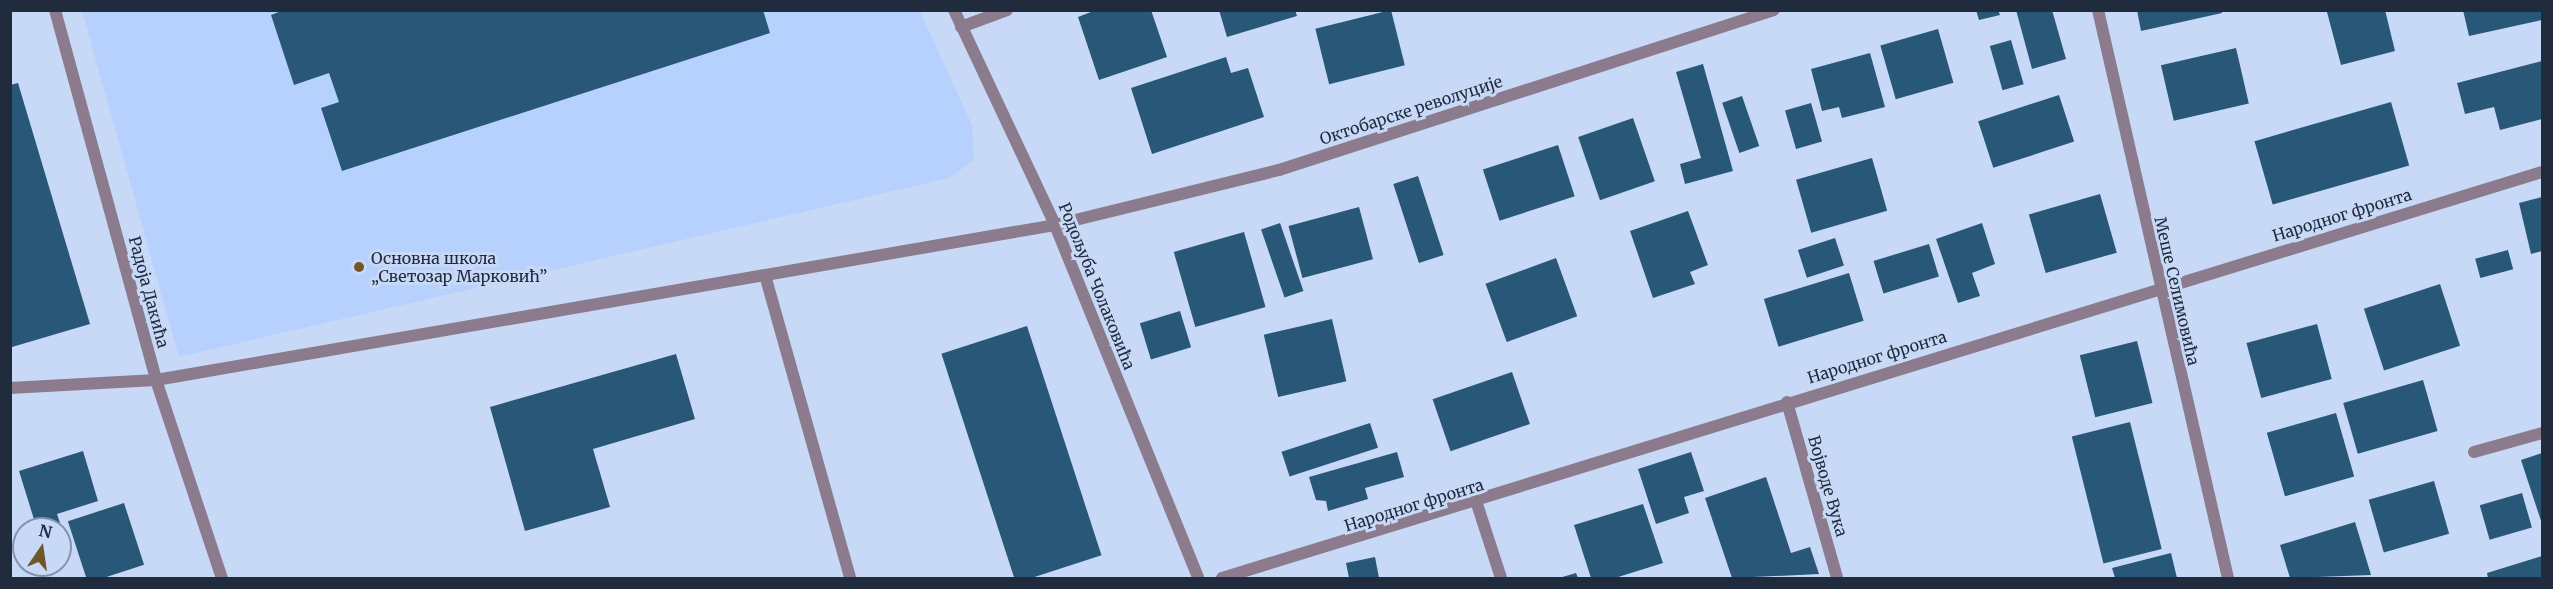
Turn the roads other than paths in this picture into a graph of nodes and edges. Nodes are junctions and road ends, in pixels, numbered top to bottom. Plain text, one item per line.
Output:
1 (55, 10) edge
2 (954, 10) edge
3 (1007, 10) edge
4 (1774, 10) edge
5 (2098, 10) edge
6 (961, 27) junction
7 (2542, 172) edge
8 (1055, 225) junction
9 (765, 275) junction
10 (2159, 287) junction
11 (156, 380) junction
12 (10, 388) edge
13 (1787, 402) junction
14 (2542, 433) edge
15 (2475, 452) dead end
16 (1477, 504) junction
17 (222, 579) edge
18 (850, 579) edge
19 (1198, 579) edge
20 (1222, 579) edge
21 (1501, 579) edge
22 (1837, 579) edge
23 (2228, 579) edge

1 - 11 street, Радоја Дакића
2 - 6 street, Родољуба Чолаковића
3 - 6 street
4 - 8 street, Октобарске револуције
5 - 10 street, Меше Селимовића
6 - 8 street, Родољуба Чолаковића
7 - 10 street, Народног фронта
8 - 9 street, Октобарске револуције
8 - 19 street, Родољуба Чолаковића
9 - 11 street, Октобарске револуције
9 - 18 street
10 - 13 street, Народног фронта
10 - 23 street, Меше Селимовића
11 - 12 street
11 - 17 street, Радоја Дакића
13 - 16 street, Народног фронта
13 - 22 street, Војводе Вука
14 - 15 street
16 - 20 street, Народног фронта
16 - 21 street

